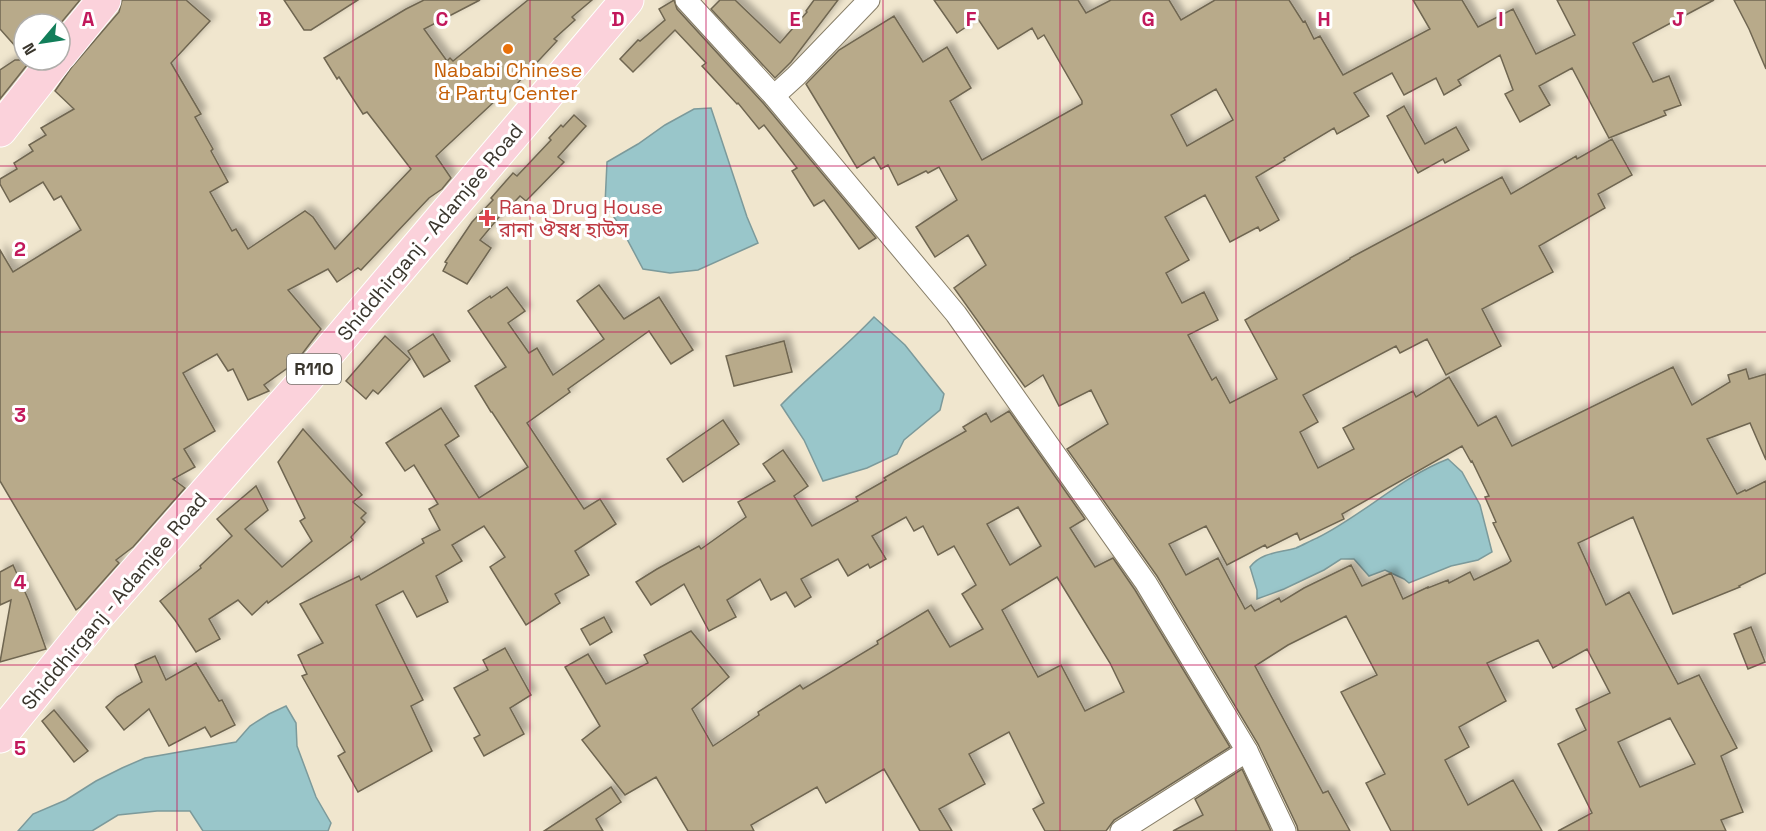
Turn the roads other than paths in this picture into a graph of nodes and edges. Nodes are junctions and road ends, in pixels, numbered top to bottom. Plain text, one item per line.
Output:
1 (104, 0) edge
2 (627, 0) edge
3 (686, 0) edge
4 (869, 0) edge
5 (72, 39) edge
6 (46, 72) edge
7 (774, 96) junction
8 (0, 130) edge
9 (0, 736) edge
10 (1247, 751) junction
11 (1121, 831) edge
12 (1285, 831) edge

1 - 5 main road
2 - 9 main road, Shiddhirganj - Adamjee Road / R110
3 - 7 street
4 - 7 street
6 - 8 main road
7 - 10 street
10 - 11 street
10 - 12 street

